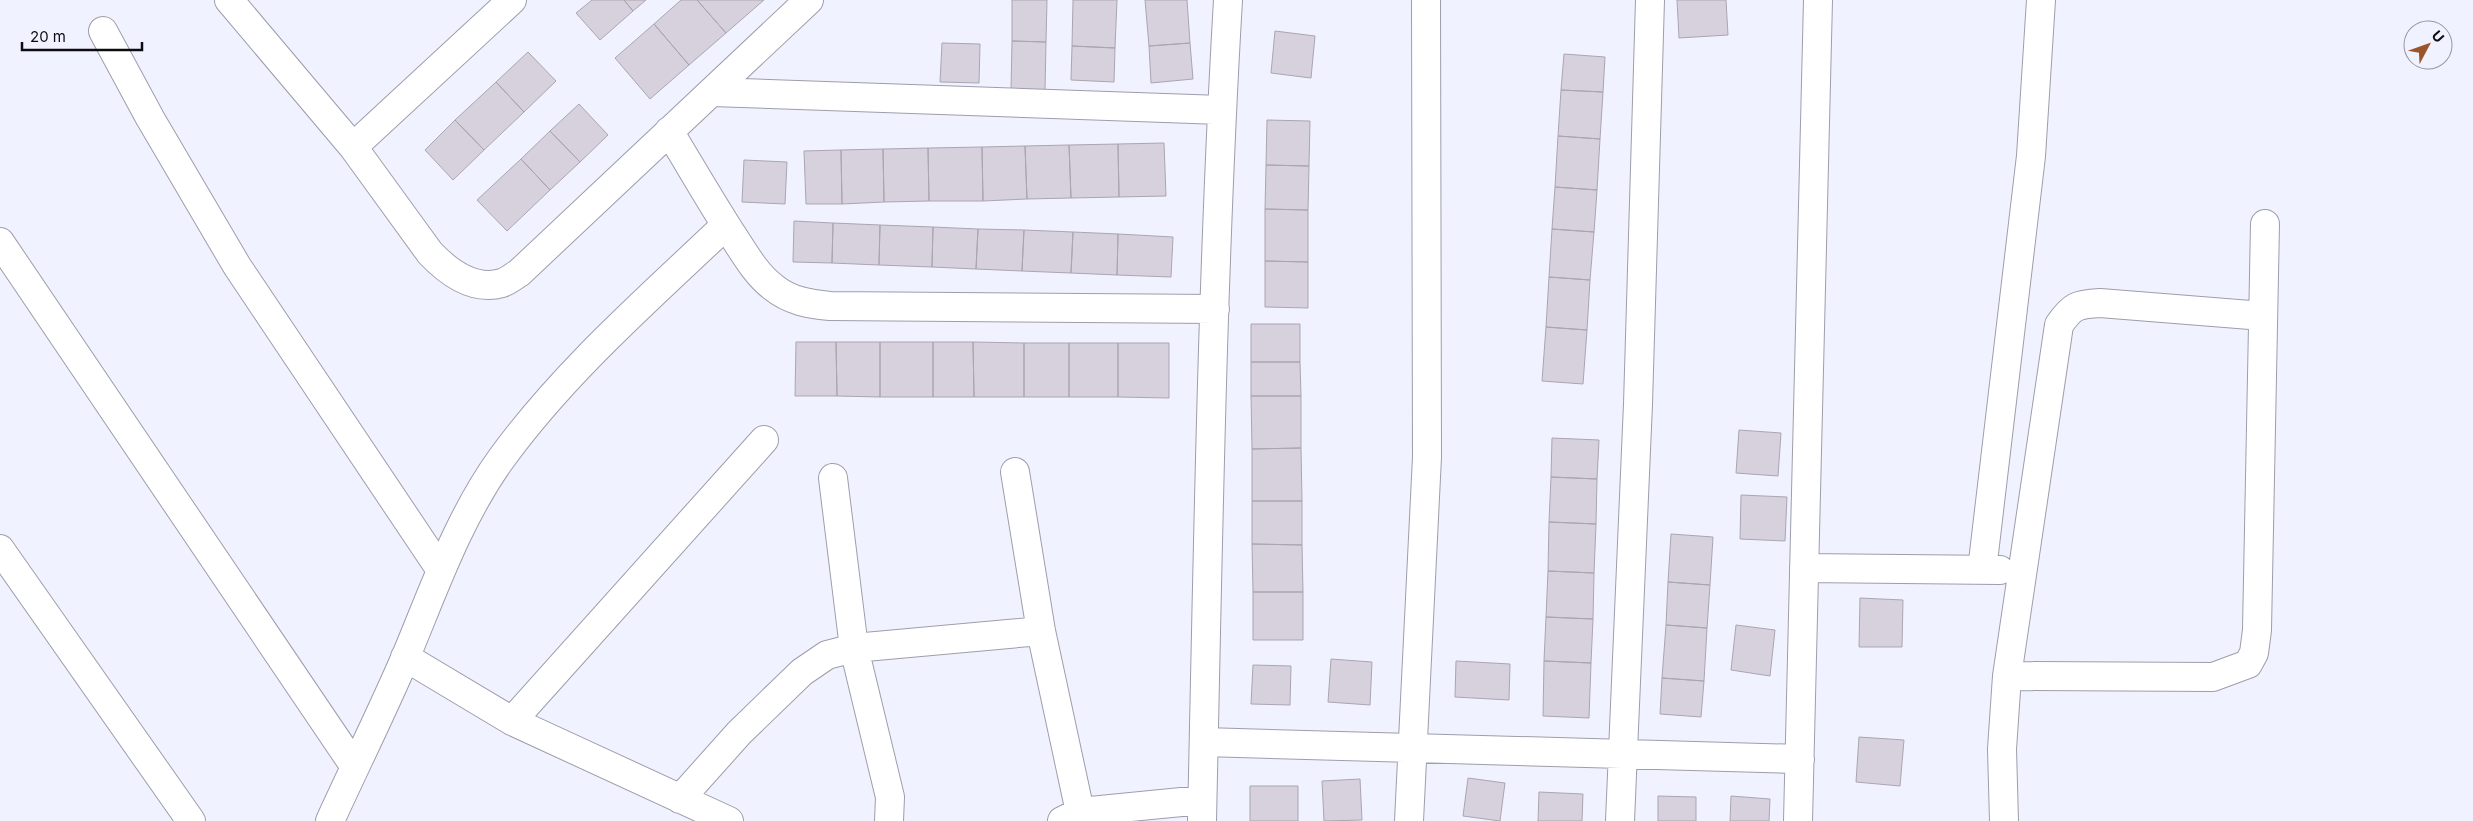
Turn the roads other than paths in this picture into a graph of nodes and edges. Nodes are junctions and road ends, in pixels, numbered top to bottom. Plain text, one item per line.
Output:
1 (512, 0) edge
2 (809, 0) edge
3 (1228, 0) edge
4 (1426, 0) edge
5 (1650, 0) edge
6 (1818, 0) edge
7 (2041, 0) edge
8 (234, 2) edge
9 (103, 31) dead end
10 (712, 92) junction
11 (1221, 110) junction
12 (669, 131) junction
13 (353, 147) junction
14 (2265, 224) dead end
15 (726, 225) junction
16 (0, 242) edge
17 (1215, 309) junction
18 (2263, 316) junction
19 (764, 440) dead end
20 (1015, 472) dead end
21 (833, 478) dead end
22 (0, 549) edge
23 (1804, 568) junction
24 (440, 569) junction
25 (1982, 570) junction
26 (2021, 571) junction
27 (1041, 631) junction
28 (854, 648) junction
29 (405, 657) junction
30 (2007, 676) junction
31 (512, 721) junction
32 (1204, 742) junction
33 (1412, 748) junction
34 (1623, 754) junction
35 (1800, 759) junction
36 (355, 766) junction
37 (680, 799) junction
38 (1202, 810) edge
39 (1071, 816) edge
40 (192, 821) edge
41 (330, 821) edge
42 (729, 821) edge
43 (889, 821) edge
44 (1409, 821) edge
45 (1620, 821) edge
46 (1798, 821) edge
47 (2004, 821) edge

1 - 13 street
2 - 10 street
3 - 11 street
4 - 33 street
5 - 34 street
6 - 23 street
7 - 25 street
8 - 13 street
9 - 24 street
10 - 11 street
10 - 12 street
11 - 17 street
12 - 13 street
12 - 15 street
14 - 18 street
15 - 17 street
15 - 24 street
16 - 36 street
17 - 32 street
18 - 26 street
18 - 30 street
19 - 31 street
20 - 27 street
21 - 28 street
22 - 40 street
23 - 25 street
23 - 35 street
24 - 29 street
25 - 26 street
26 - 30 street
27 - 28 street
27 - 39 street
28 - 37 street
28 - 43 street
29 - 31 street
29 - 36 street
30 - 47 street
31 - 37 street
32 - 33 street
32 - 38 street
33 - 34 street
33 - 44 street
34 - 35 street
34 - 45 street
35 - 46 street
36 - 41 street
37 - 42 street
38 - 39 street

